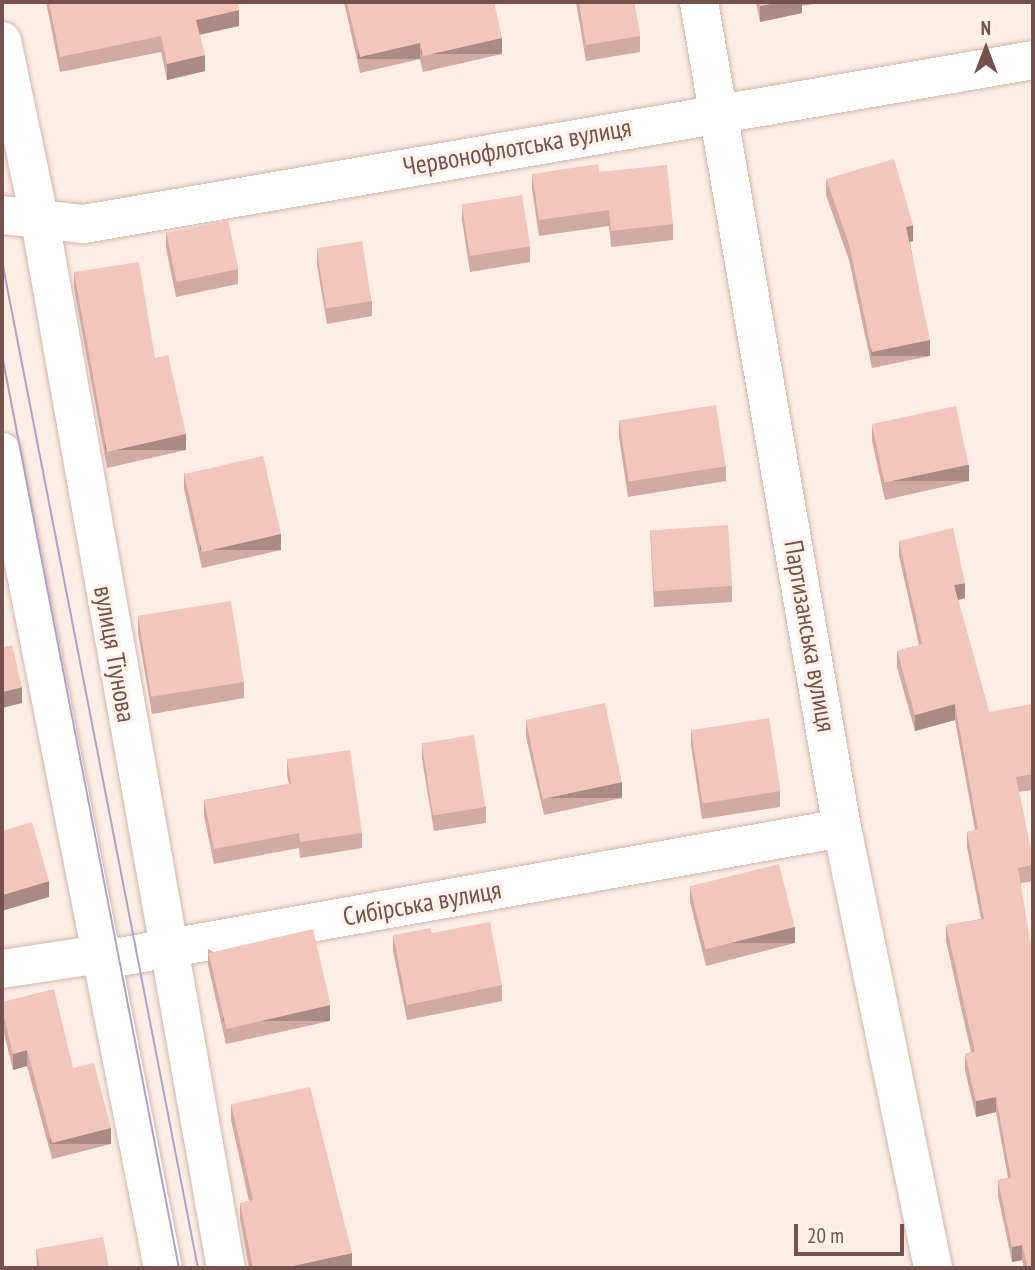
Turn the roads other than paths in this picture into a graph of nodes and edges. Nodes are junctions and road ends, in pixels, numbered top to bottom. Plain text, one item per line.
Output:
1 (699, 2) edge
2 (2, 41) edge
3 (1033, 60) edge
4 (720, 111) junction
5 (2, 215) edge
6 (40, 221) junction
7 (2, 452) edge
8 (842, 828) junction
9 (166, 950) junction
10 (101, 954) junction
11 (2, 969) edge
12 (163, 1268) edge
13 (226, 1268) edge
14 (933, 1268) edge

1 - 4 street, Партизанська вулиця
2 - 6 street, вулиця Тіунова
3 - 4 street, Червонофлотська вулиця
4 - 6 street, Червонофлотська вулиця
4 - 8 street, Партизанська вулиця
5 - 6 street, Червонофлотська вулиця
6 - 9 street, вулиця Тіунова
7 - 10 street
8 - 9 street, Сибірська вулиця
8 - 14 street, Партизанська вулиця
9 - 10 street, Сибірська вулиця
9 - 13 street, вулиця Тіунова
10 - 11 street, Сибірська вулиця
10 - 12 street

